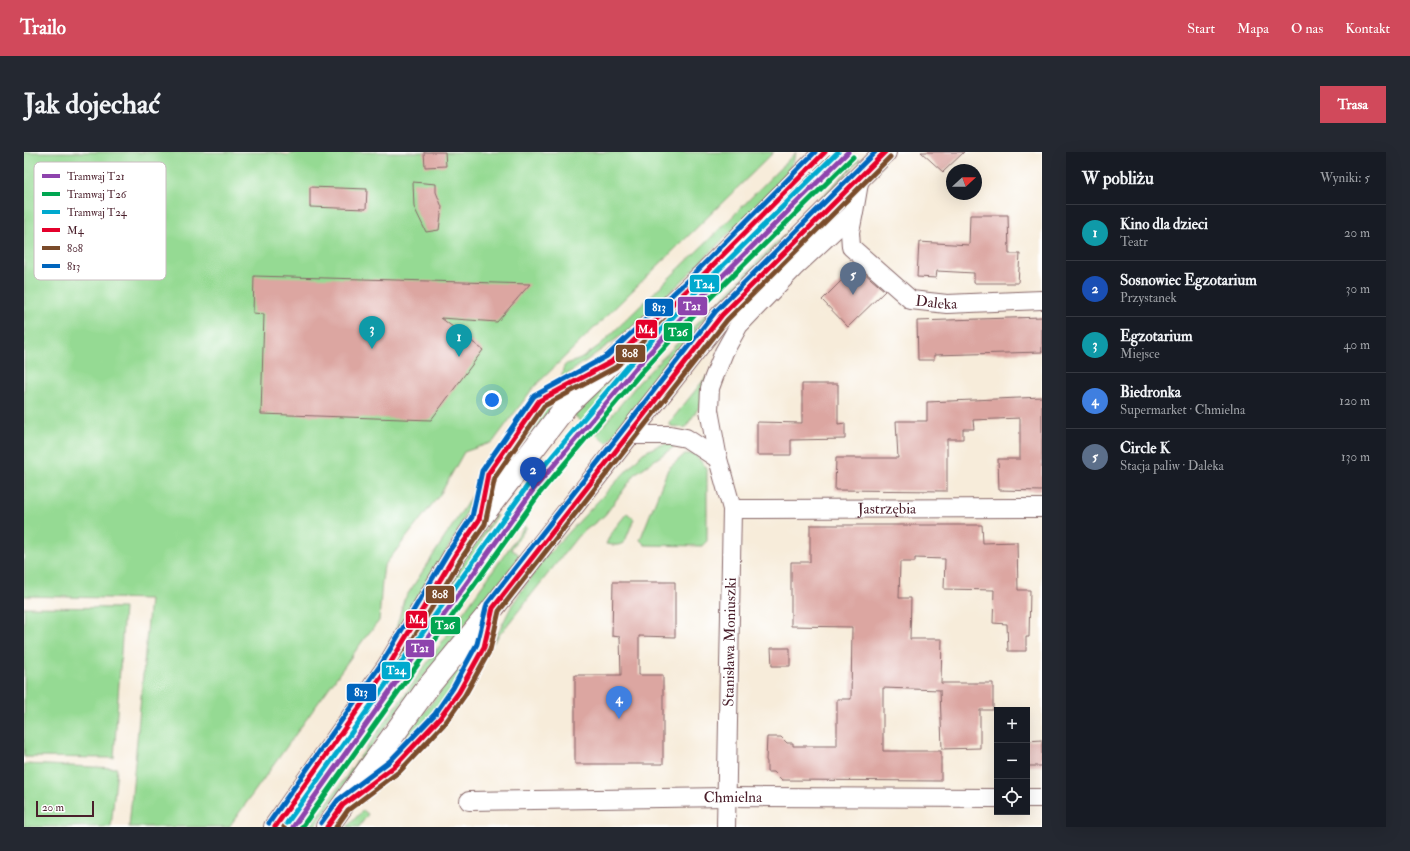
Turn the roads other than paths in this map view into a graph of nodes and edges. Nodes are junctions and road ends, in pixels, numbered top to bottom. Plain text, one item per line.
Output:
1 (885, 152) edge
2 (815, 157) edge
3 (860, 177) junction
4 (854, 212) junction
5 (1042, 300) edge
6 (627, 435) junction
7 (718, 459) junction
8 (1042, 508) edge
9 (732, 509) junction
10 (726, 797) junction
11 (994, 798) edge
12 (1030, 798) edge
13 (1042, 798) edge
14 (468, 801) dead end
15 (275, 827) edge
16 (327, 827) edge
17 (726, 827) edge

1 - 3 main road
2 - 15 main road
3 - 4 street
3 - 6 main road
4 - 5 street, Daleka
4 - 7 street, Stanisława Moniuszki
6 - 7 street
6 - 16 main road
7 - 9 street, Stanisława Moniuszki
8 - 9 street, Jastrzębia
9 - 10 street, Stanisława Moniuszki
10 - 11 street, Chmielna
10 - 14 street, Chmielna
10 - 17 street, Stanisława Moniuszki
12 - 13 street

